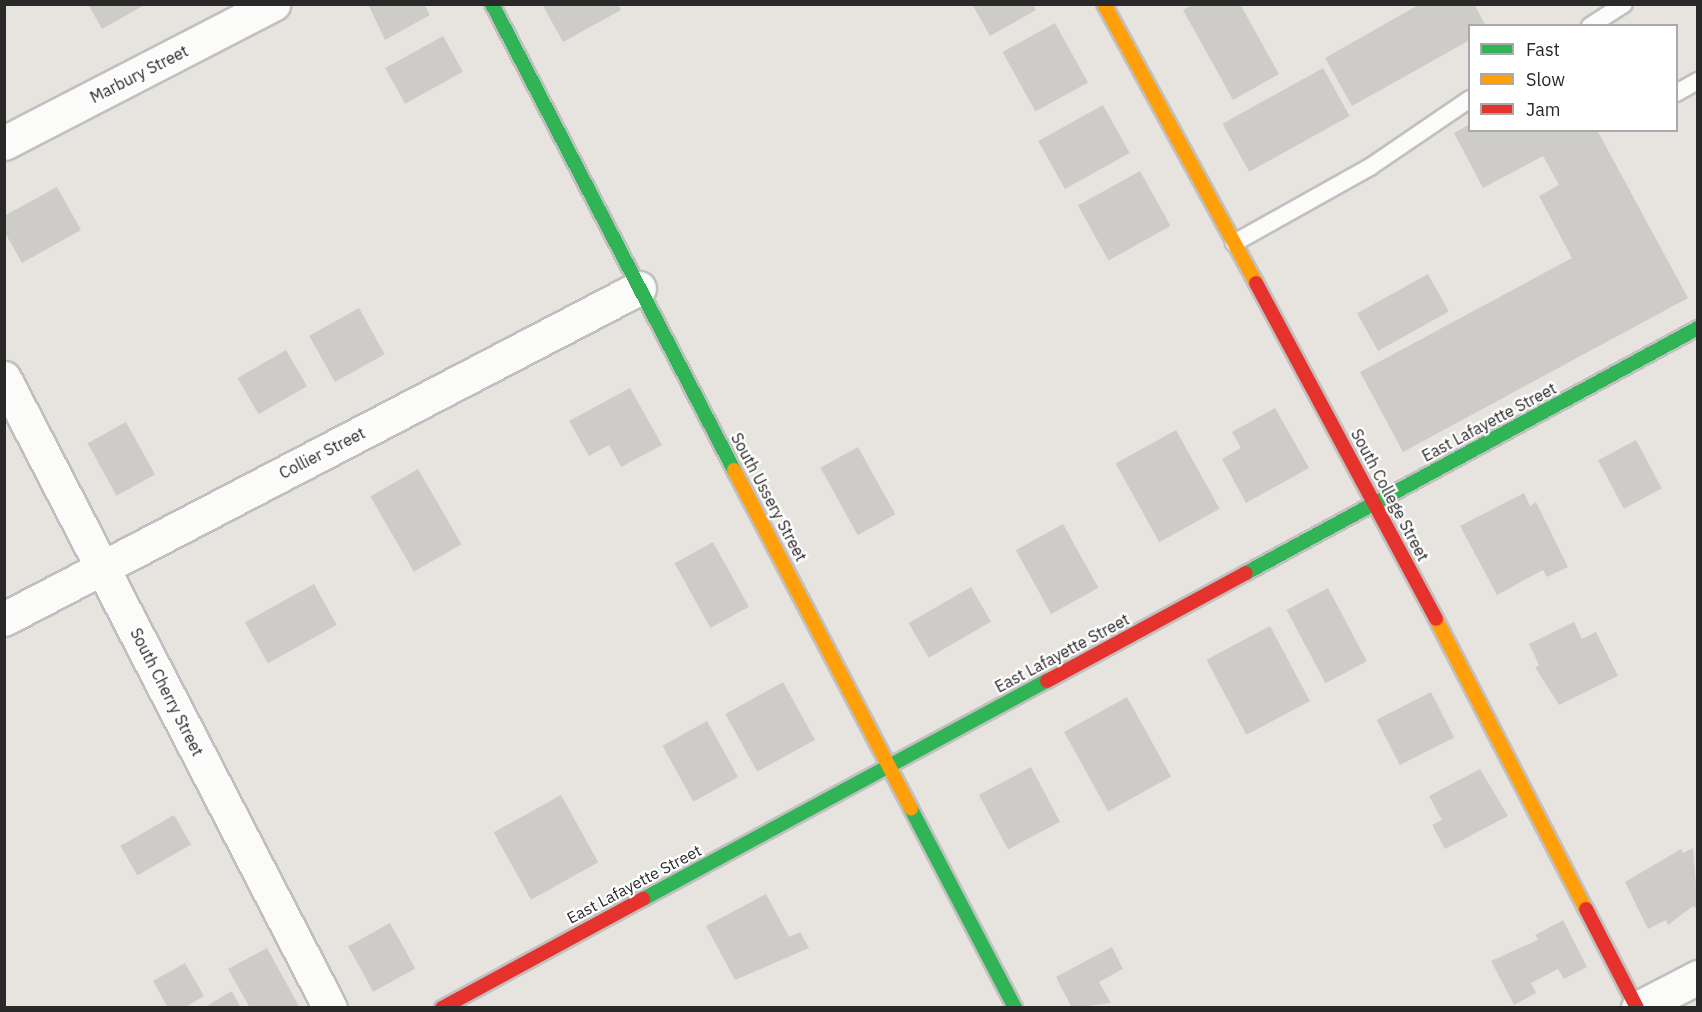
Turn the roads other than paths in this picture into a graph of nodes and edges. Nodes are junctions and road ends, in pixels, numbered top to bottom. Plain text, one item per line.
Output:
1 (273, 4) edge
2 (492, 4) edge
3 (1104, 4) edge
4 (1624, 4) edge
5 (1591, 24) edge
6 (1698, 81) edge
7 (1678, 92) edge
8 (1468, 100) edge
9 (4, 143) edge
10 (1234, 243) junction
11 (639, 288) junction
12 (1698, 328) edge
13 (4, 378) edge
14 (1376, 502) junction
15 (103, 567) junction
16 (4, 619) edge
17 (891, 764) junction
18 (1698, 977) edge
19 (330, 1008) edge
20 (442, 1008) edge
21 (1015, 1008) edge
22 (1637, 1008) edge

1 - 9 street, Marbury Street
2 - 11 street, South Ussery Street
3 - 10 street, South College Street
4 - 5 lane
6 - 7 lane
8 - 10 lane
10 - 14 street, South College Street
11 - 15 street, Collier Street
11 - 17 street, South Ussery Street
12 - 14 street, East Lafayette Street
13 - 15 street, South Cherry Street
14 - 17 street, East Lafayette Street
14 - 22 street, South College Street
15 - 16 street, Collier Street
15 - 19 street, South Cherry Street
17 - 20 street, East Lafayette Street
17 - 21 street, South Ussery Street
18 - 22 street

